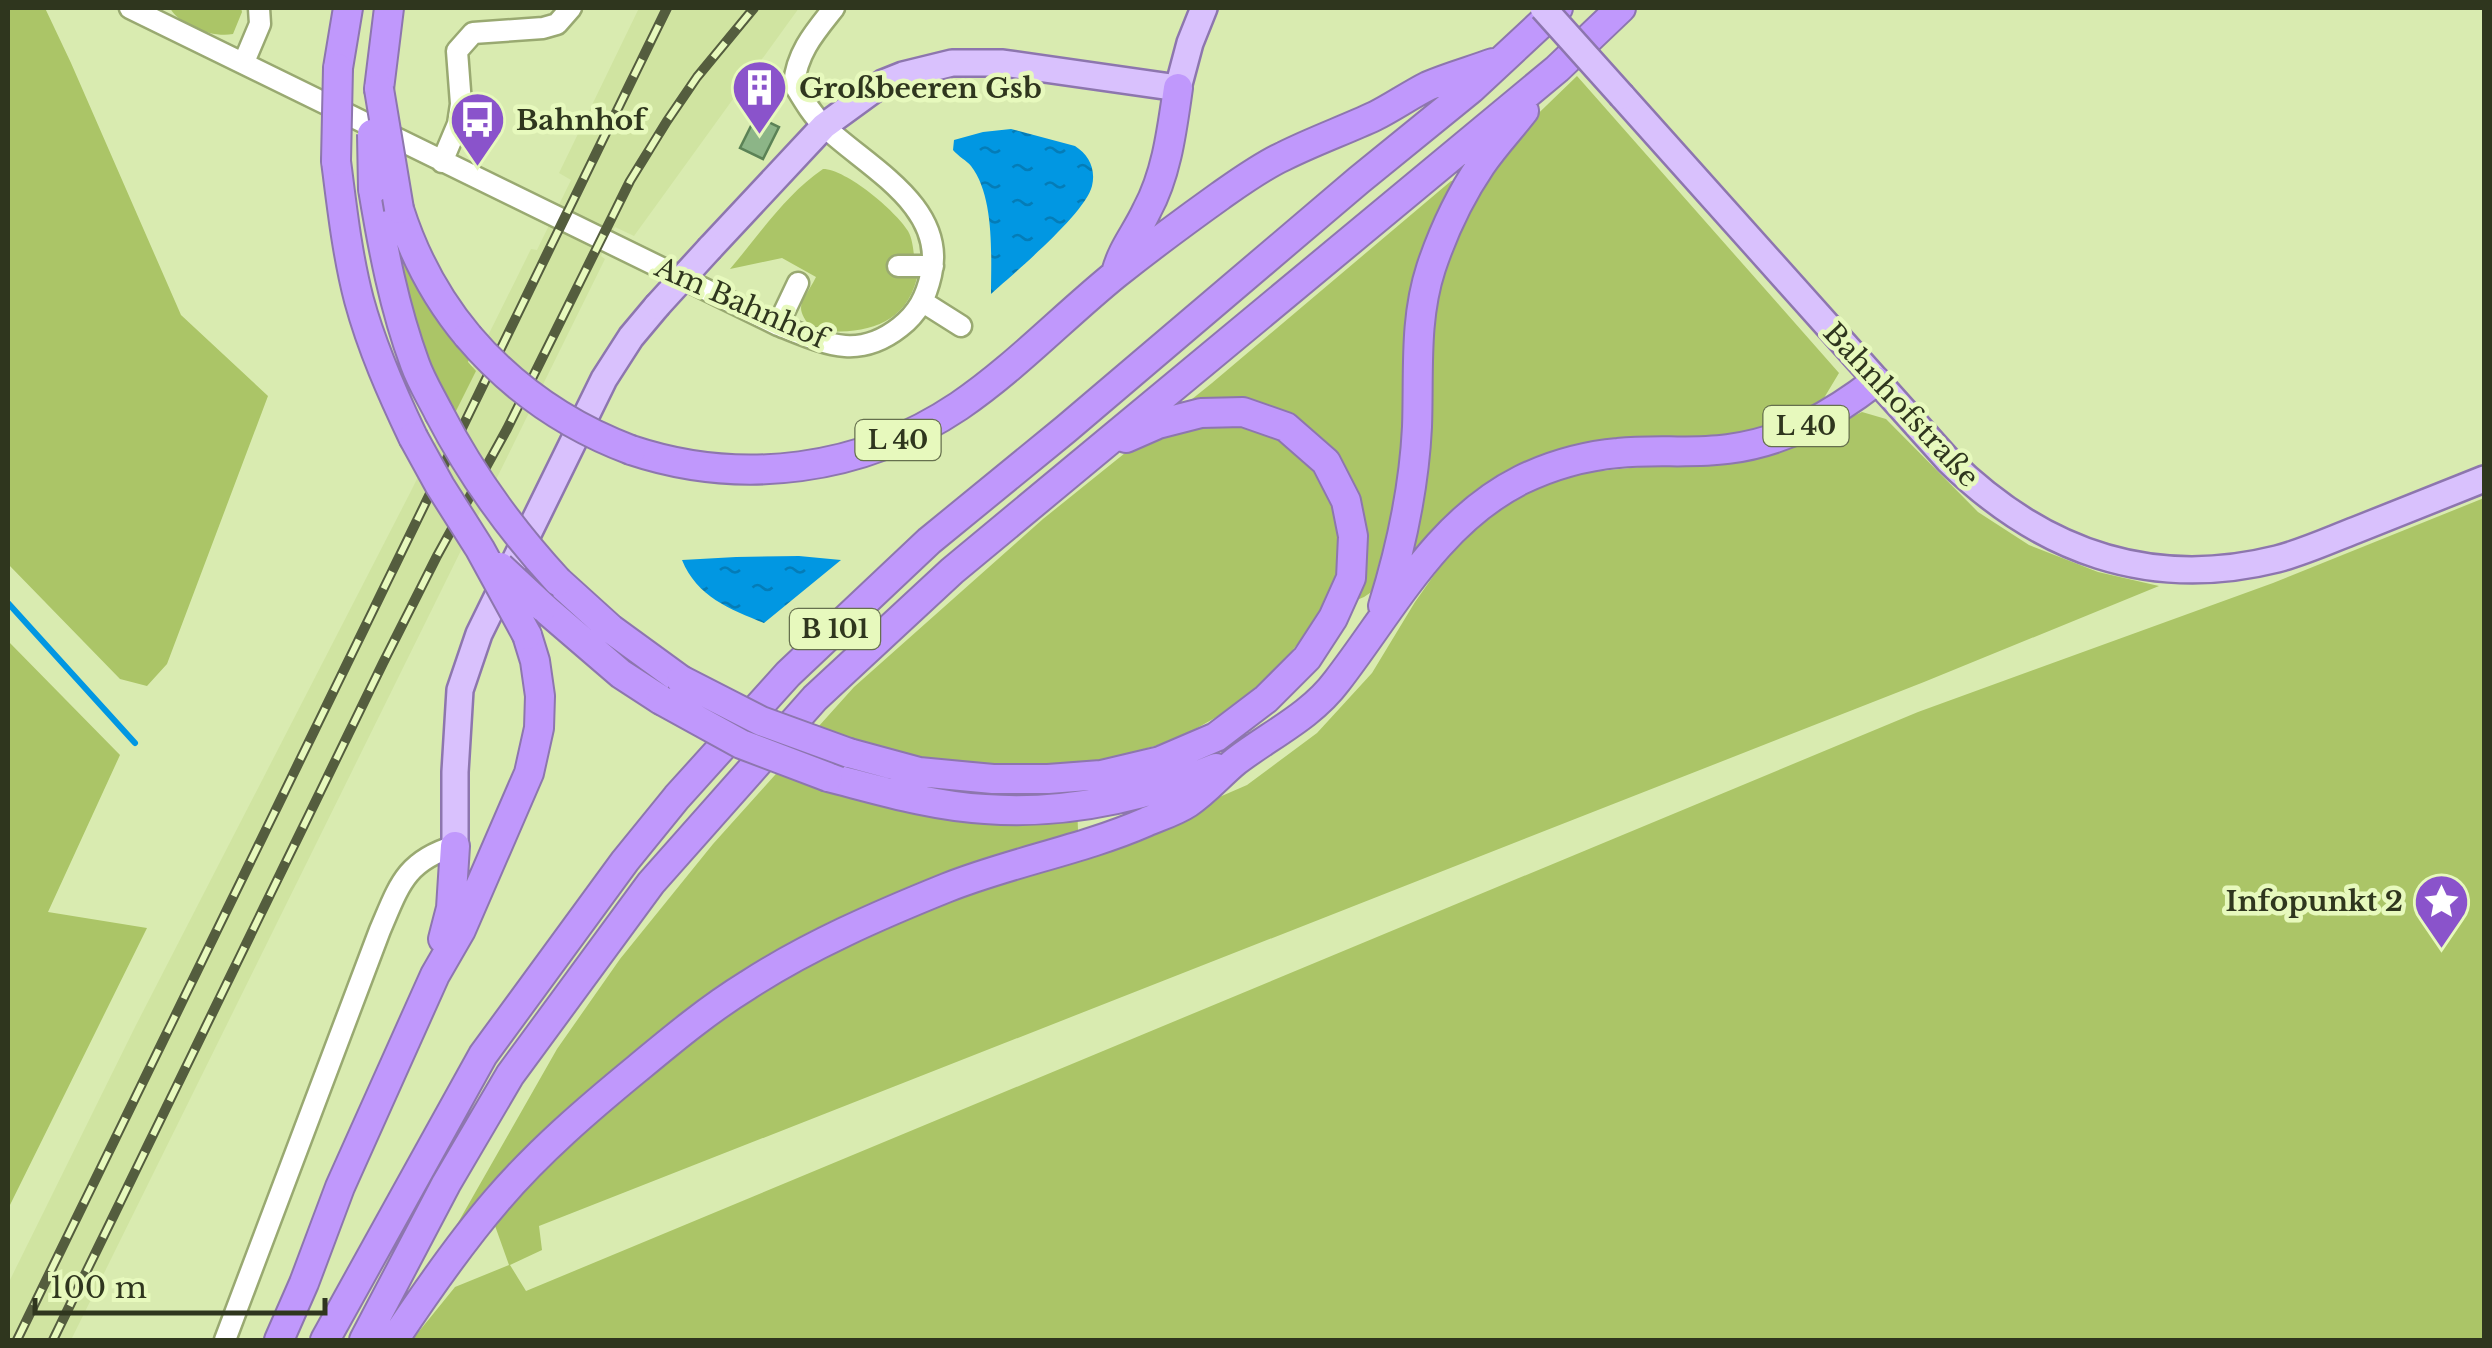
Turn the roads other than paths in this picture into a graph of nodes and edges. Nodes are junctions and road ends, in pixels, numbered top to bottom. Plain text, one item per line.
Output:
1 (260, 8) edge
2 (348, 8) edge
3 (389, 8) edge
4 (570, 8) edge
5 (834, 8) edge
6 (1204, 8) edge
7 (1543, 8) edge
8 (1558, 8) edge
9 (1620, 8) edge
10 (141, 10) edge
11 (1504, 59) junction
12 (244, 62) junction
13 (1556, 69) junction
14 (1178, 88) junction
15 (379, 89) junction
16 (824, 126) junction
17 (442, 162) junction
18 (898, 266) dead end
19 (933, 266) junction
20 (1115, 275) junction
21 (798, 283) dead end
22 (922, 302) junction
23 (778, 325) junction
24 (960, 326) dead end
25 (1876, 381) junction
26 (1097, 450) junction
27 (2484, 478) edge
28 (480, 548) junction
29 (1378, 622) junction
30 (1236, 760) junction
31 (455, 846) junction
32 (435, 975) junction
33 (224, 1340) edge
34 (278, 1340) edge
35 (325, 1340) edge
36 (364, 1340) edge
37 (394, 1340) edge

1 - 12 street
2 - 28 highway, L 40, bridge
3 - 15 highway, L 40
4 - 17 street
5 - 16 street
6 - 14 main road, L 40
7 - 25 main road, Bahnhofstraße / L 40, bridge
8 - 11 highway, B 101
9 - 13 highway, B 101
10 - 12 street, Am Bahnhof
11 - 20 highway
11 - 35 highway, B 101
12 - 17 street, Am Bahnhof
13 - 26 highway, B 101
13 - 29 highway
14 - 16 main road
14 - 20 highway, L 40
15 - 20 highway, L 40, bridge
15 - 26 highway, bridge
16 - 19 street
16 - 31 main road, bridge
17 - 23 street, Am Bahnhof
18 - 19 street
19 - 22 street, Am Bahnhof
21 - 23 street
22 - 23 street, Am Bahnhof
22 - 24 street
25 - 27 main road, Bahnhofstraße / L 40
25 - 29 highway, L 40
26 - 36 highway, B 101
28 - 30 highway, L 40, bridge
28 - 32 highway, bridge
29 - 30 highway, L 40
30 - 37 highway
31 - 32 highway
31 - 33 street
32 - 34 highway

